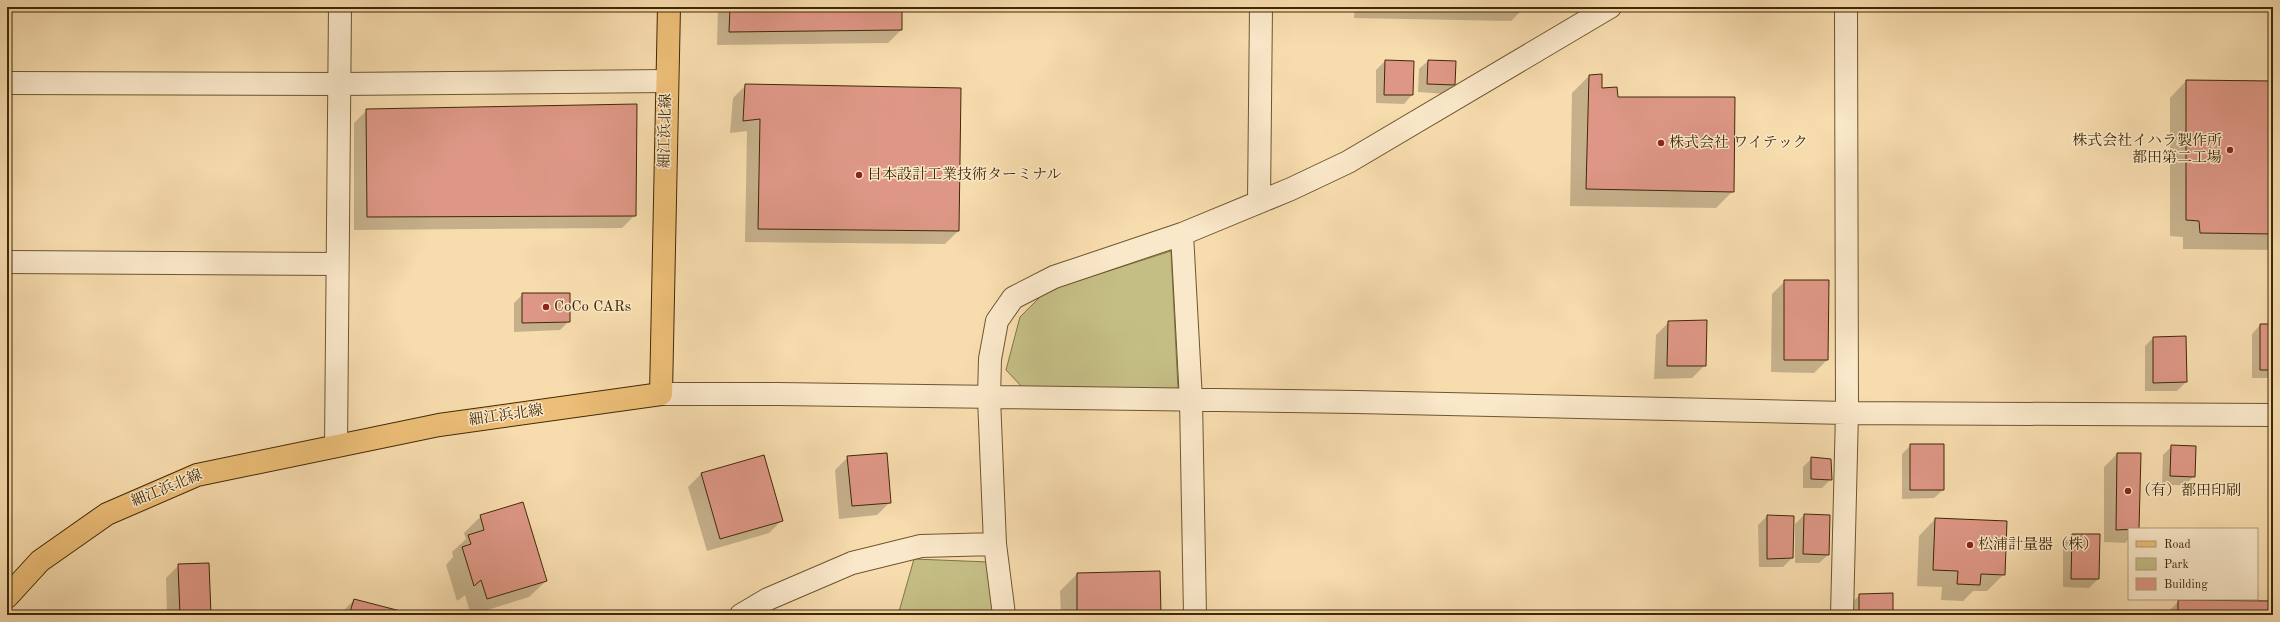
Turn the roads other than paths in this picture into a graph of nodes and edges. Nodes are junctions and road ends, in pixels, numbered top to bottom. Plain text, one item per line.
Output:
1 (340, 7) edge
2 (669, 7) edge
3 (1262, 7) edge
4 (1610, 7) edge
5 (1846, 7) edge
6 (668, 81) junction
7 (7, 83) edge
8 (339, 84) junction
9 (1259, 202) junction
10 (1182, 234) junction
11 (7, 262) edge
12 (337, 264) junction
13 (661, 394) junction
14 (989, 398) junction
15 (1191, 400) junction
16 (1847, 413) junction
17 (2273, 415) edge
18 (336, 446) junction
19 (995, 544) junction
20 (7, 597) edge
21 (741, 615) edge
22 (1004, 615) edge
23 (1195, 615) edge
24 (1842, 615) edge

1 - 8 street
2 - 6 main road, 細江浜北線
3 - 9 street
4 - 9 street
5 - 16 street
6 - 8 street
6 - 13 main road, 細江浜北線
7 - 8 street
8 - 12 street
9 - 10 street
10 - 14 street
10 - 15 street
11 - 12 street
12 - 18 street
13 - 14 street
13 - 18 main road, 細江浜北線
14 - 15 street
14 - 19 street
15 - 16 street
15 - 23 street
16 - 17 street
16 - 24 street
18 - 20 main road, 細江浜北線
19 - 21 street
19 - 22 street

